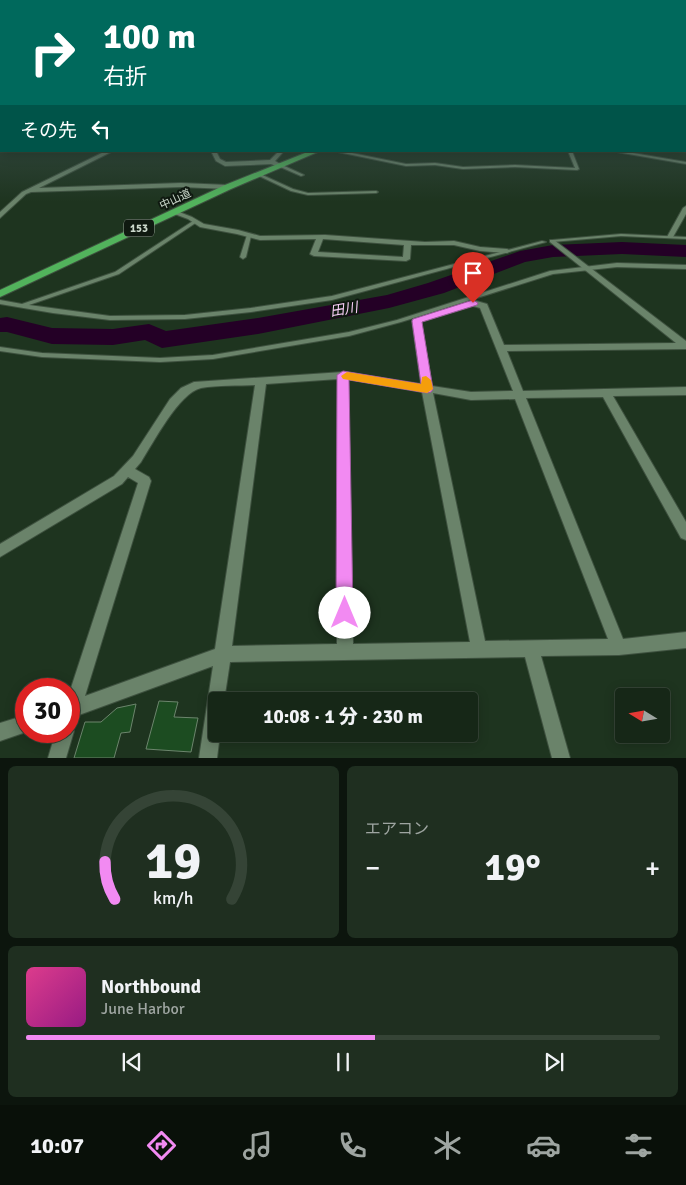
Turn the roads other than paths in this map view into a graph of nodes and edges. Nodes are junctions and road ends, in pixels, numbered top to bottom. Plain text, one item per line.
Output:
1 (109, 152) edge
2 (214, 152) edge
3 (281, 152) edge
4 (314, 152) edge
5 (340, 152) edge
6 (570, 152) edge
7 (619, 152) edge
8 (686, 163) edge
9 (275, 164) junction
10 (258, 174) junction
11 (302, 175) dead end
12 (228, 187) junction
13 (30, 190) junction
14 (376, 192) dead end
15 (686, 208) edge
16 (174, 212) junction
17 (0, 216) edge
18 (195, 222) junction
19 (249, 236) junction
20 (320, 237) junction
21 (670, 237) junction
22 (686, 238) edge
23 (550, 242) junction
24 (408, 243) junction
25 (507, 251) junction
26 (243, 257) dead end
27 (686, 267) edge
28 (586, 268) junction
29 (0, 294) edge
30 (0, 302) edge
31 (24, 306) junction
32 (686, 346) edge
33 (500, 348) junction
34 (0, 349) edge
35 (343, 375) junction
36 (261, 380) junction
37 (427, 389) junction
38 (686, 391) edge
39 (606, 393) junction
40 (519, 396) junction
41 (126, 470) junction
42 (686, 534) edge
43 (0, 551) edge
44 (686, 640) edge
45 (619, 647) junction
46 (531, 648) junction
47 (479, 649) junction
48 (345, 653) junction
49 (224, 654) junction
50 (80, 682) edge
51 (218, 692) edge
52 (80, 709) edge
53 (15, 727) edge
54 (0, 732) edge
55 (210, 742) edge
56 (61, 743) edge
57 (57, 758) edge
58 (208, 758) edge
59 (561, 758) edge

1 - 13 street
2 - 9 street
3 - 9 street
4 - 9 highway, 中山道 / 153
5 - 6 lane
7 - 8 lane
9 - 10 highway, 中山道 / 153
9 - 11 lane
10 - 12 highway, 中山道 / 153
10 - 14 lane
12 - 13 street
12 - 16 highway, 中山道 / 153
13 - 17 street
15 - 21 street
16 - 18 street
16 - 29 highway, 中山道 / 153
18 - 19 street
18 - 31 lane
19 - 20 street
19 - 26 lane
20 - 24 street
20 - 24 street
21 - 22 lane
21 - 23 lane
23 - 25 lane
23 - 28 street
24 - 25 street
25 - 31 lane
27 - 28 lane
28 - 32 street
28 - 34 lane
30 - 31 lane
32 - 33 street
33 - 37 street
33 - 40 street
35 - 36 street
35 - 37 street
35 - 48 street
36 - 41 street
36 - 49 street
37 - 40 street
37 - 47 street
38 - 39 street
39 - 40 street
39 - 42 street
40 - 45 street
41 - 43 street
41 - 50 street
44 - 45 street
45 - 46 street
46 - 47 street
46 - 59 street
47 - 48 street
48 - 49 street
49 - 51 street
49 - 52 street
53 - 54 street
55 - 58 street
56 - 57 street

